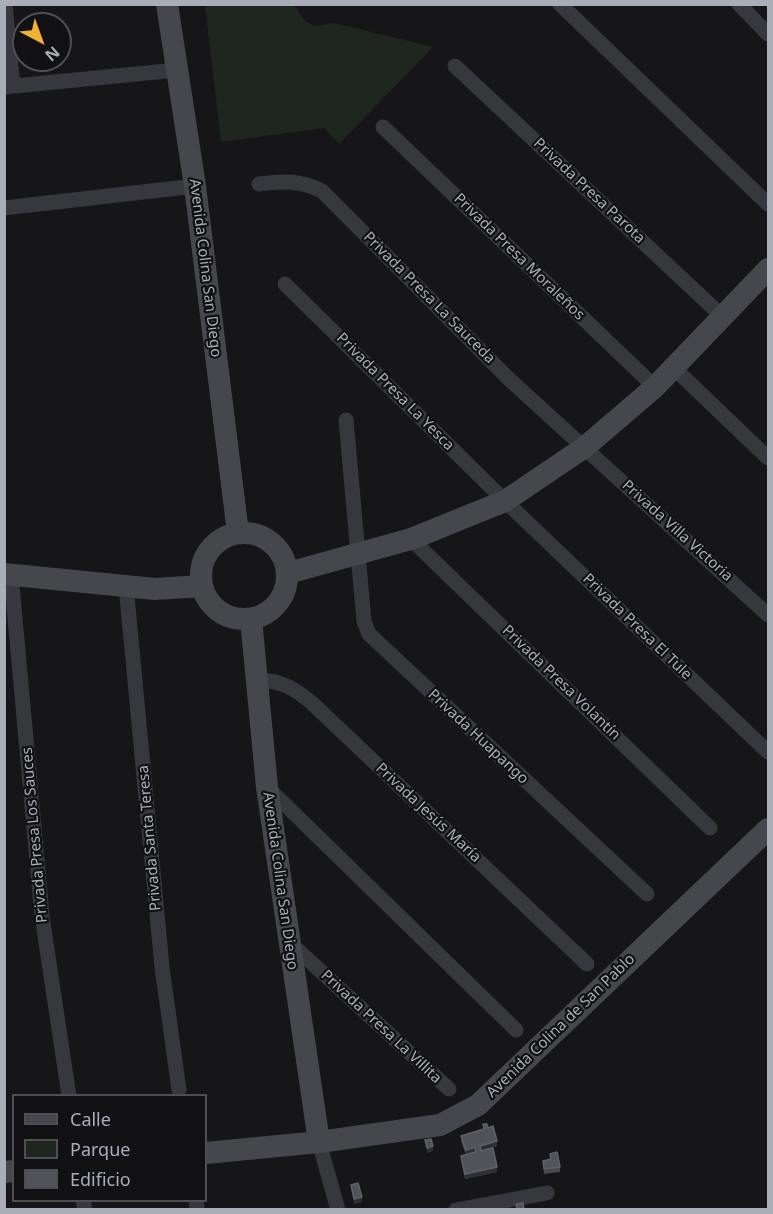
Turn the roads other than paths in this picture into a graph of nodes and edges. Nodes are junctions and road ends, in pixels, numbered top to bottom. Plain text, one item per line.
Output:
1 (4, 4) edge
2 (167, 4) edge
3 (560, 4) edge
4 (739, 4) edge
5 (768, 34) edge
6 (455, 66) dead end
7 (177, 70) junction
8 (9, 87) edge
9 (383, 127) dead end
10 (259, 184) dead end
11 (195, 186) junction
12 (768, 204) edge
13 (4, 208) edge
14 (766, 277) edge
15 (285, 284) dead end
16 (723, 317) junction
17 (674, 368) junction
18 (655, 387) junction
19 (346, 420) dead end
20 (585, 447) junction
21 (768, 458) edge
22 (505, 501) junction
23 (238, 533) junction
24 (411, 539) junction
25 (357, 554) junction
26 (288, 573) junction
27 (8, 574) edge
28 (126, 586) junction
29 (202, 586) junction
30 (768, 615) edge
31 (251, 619) junction
32 (258, 680) junction
33 (768, 752) edge
34 (267, 787) junction
35 (710, 828) dead end
36 (768, 829) edge
37 (647, 894) dead end
38 (287, 940) junction
39 (587, 964) dead end
40 (516, 1030) dead end
41 (449, 1089) dead end
42 (178, 1090) dead end
43 (69, 1094) edge
44 (319, 1142) junction
45 (207, 1153) edge
46 (547, 1193) dead end
47 (338, 1209) edge
48 (456, 1209) edge

1 - 8 street
2 - 7 street, Avenida Colina San Diego
3 - 12 street
4 - 5 street
6 - 16 street, Privada Presa Parota
7 - 8 street
7 - 11 street, Avenida Colina San Diego
9 - 18 street, Privada Presa Moraleños
10 - 20 street, Privada Presa La Sauceda
11 - 13 street
11 - 23 street, Avenida Colina San Diego
14 - 16 street
15 - 22 street, Privada Presa La Yesca
16 - 17 street
17 - 18 street
17 - 21 street
18 - 20 street
19 - 25 street, Privada Huapango
20 - 22 street
20 - 30 street, Privada Villa Victoria
22 - 24 street
22 - 33 street, Privada Presa El Tule
23 - 26 street
23 - 29 street
24 - 25 street
24 - 35 street, Privada Presa Volantín
25 - 26 street
25 - 37 street, Privada Huapango
26 - 31 street
27 - 28 street
27 - 43 street, Privada Presa Los Sauces
28 - 29 street
28 - 42 street, Privada Santa Teresa
29 - 31 street
31 - 32 street, Avenida Colina San Diego
32 - 34 street, Avenida Colina San Diego
32 - 39 street, Privada Jesús María
34 - 38 street, Avenida Colina San Diego
34 - 40 street
36 - 44 street, Avenida Colina de San Pablo
38 - 41 street, Privada Presa La Villita
38 - 44 street, Avenida Colina San Diego
44 - 45 street, Avenida Colina de San Pablo
44 - 47 street
46 - 48 street

